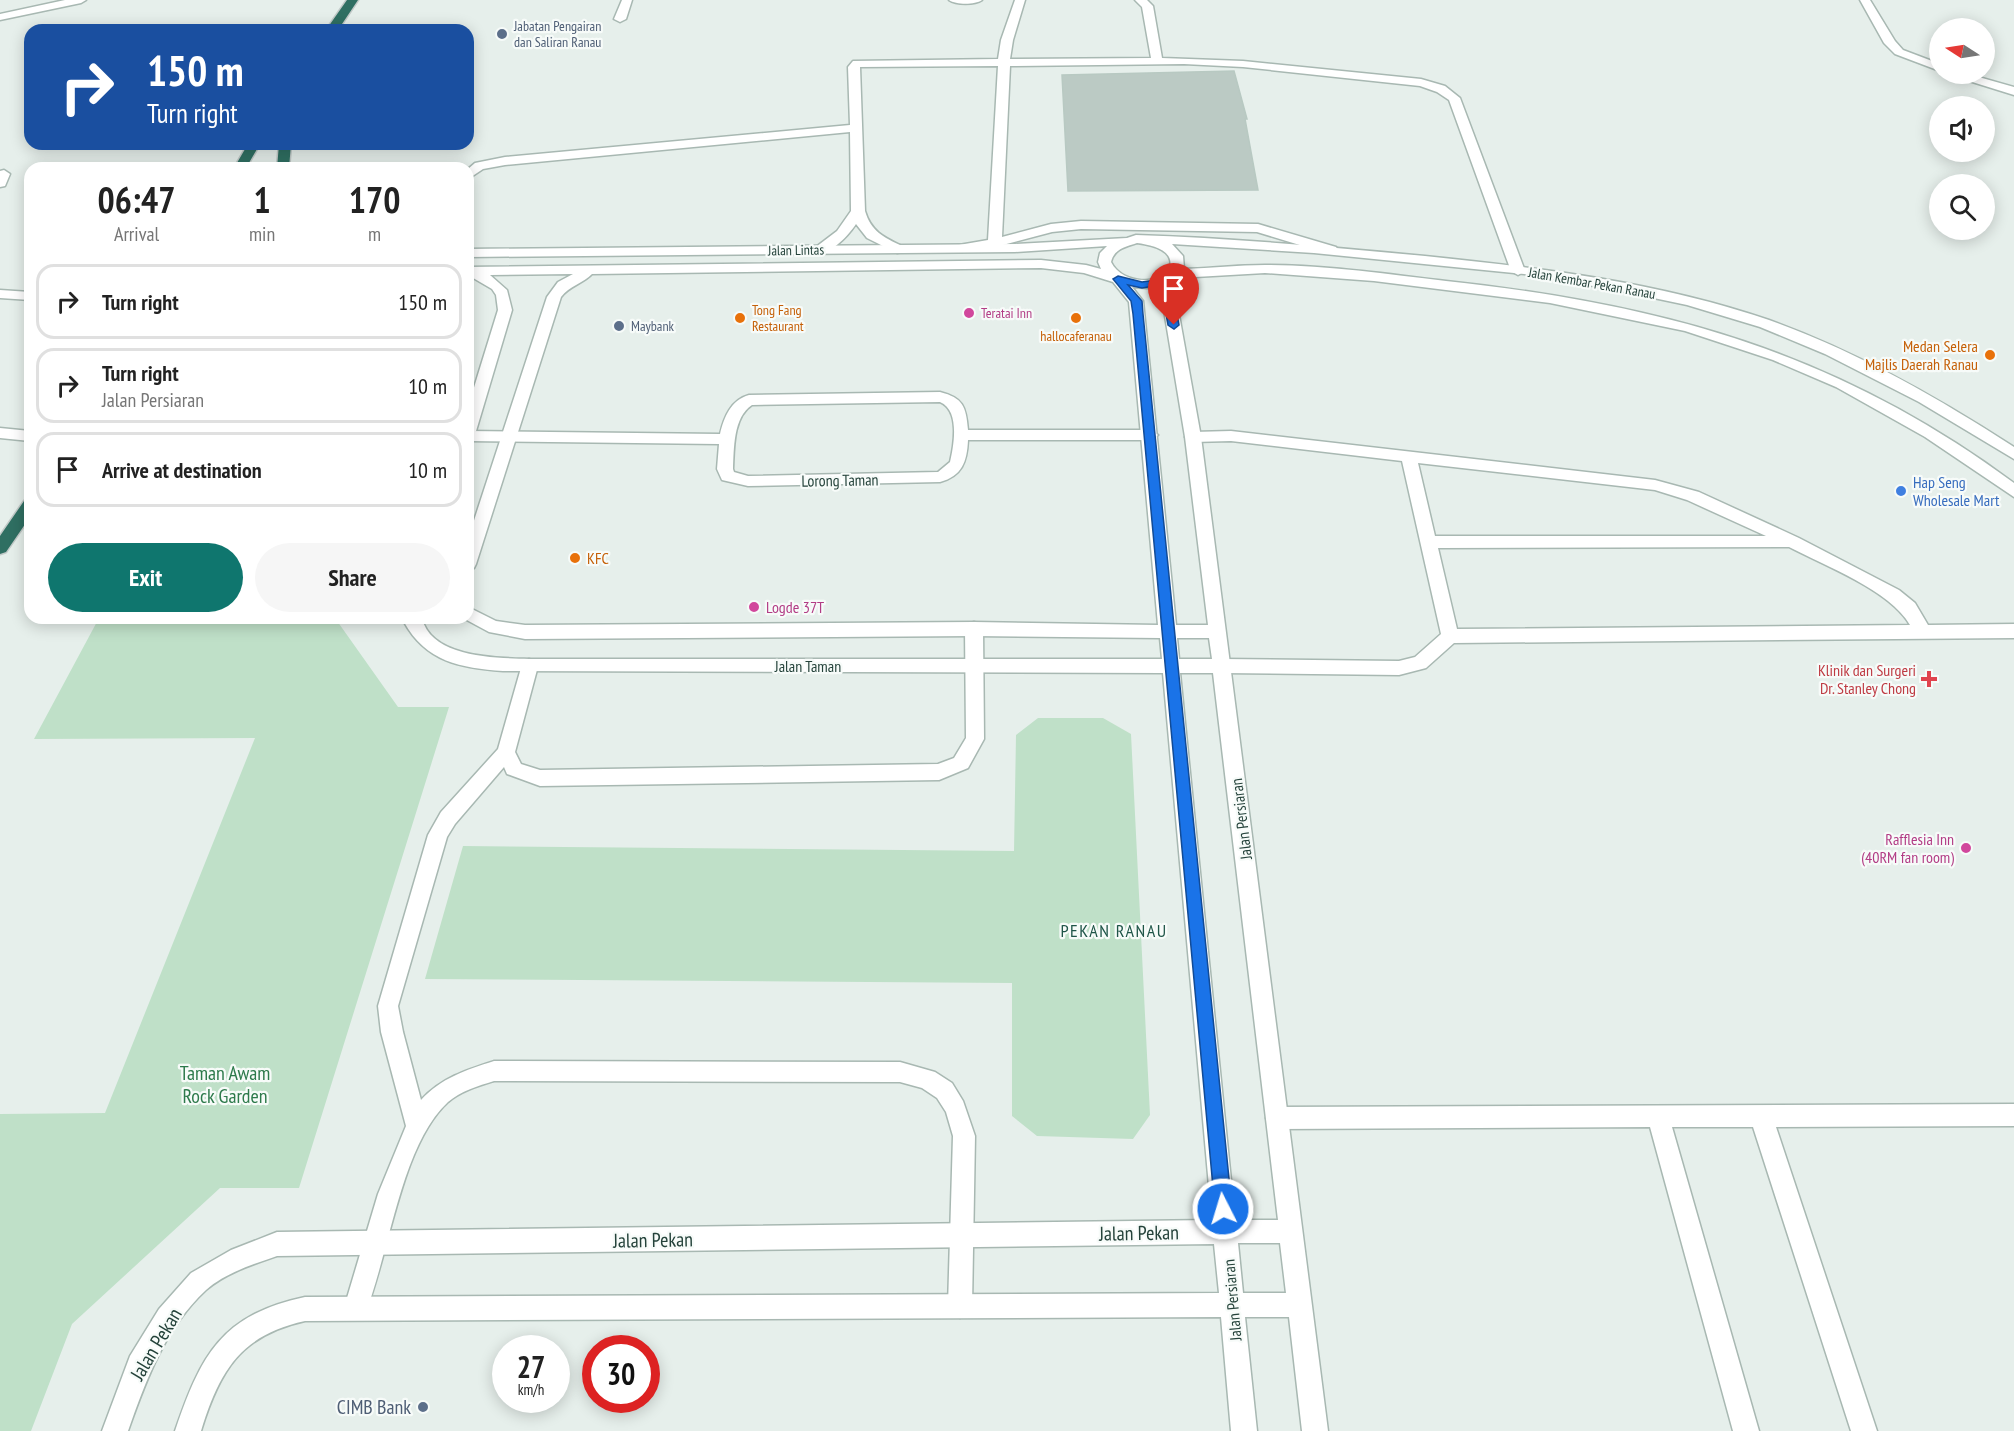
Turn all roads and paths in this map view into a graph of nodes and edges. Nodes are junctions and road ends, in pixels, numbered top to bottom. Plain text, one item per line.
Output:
1 (81, 0) edge
2 (353, 0) edge
3 (627, 0) edge
4 (954, 0) edge
5 (976, 0) edge
6 (1020, 0) edge
7 (1140, 0) edge
8 (1866, 0) edge
9 (0, 17) edge
10 (620, 19) dead end
11 (336, 24) edge
12 (1004, 60) junction
13 (1157, 61) junction
14 (1929, 64) edge
15 (1989, 84) edge
16 (2014, 92) edge
17 (855, 128) junction
18 (474, 170) edge
19 (858, 211) junction
20 (1130, 240) junction
21 (995, 243) junction
22 (964, 248) junction
23 (897, 249) junction
24 (819, 250) junction
25 (1331, 250) junction
26 (474, 253) edge
27 (595, 270) junction
28 (474, 271) edge
29 (1518, 271) junction
30 (474, 273) edge
31 (1170, 277) junction
32 (1118, 279) junction
33 (0, 294) edge
34 (24, 296) edge
35 (474, 413) edge
36 (0, 433) edge
37 (474, 433) edge
38 (24, 435) edge
39 (960, 435) junction
40 (1150, 435) junction
41 (510, 436) junction
42 (1193, 437) junction
43 (729, 439) junction
44 (2014, 454) edge
45 (1409, 456) junction
46 (2014, 491) edge
47 (24, 514) edge
48 (1428, 542) junction
49 (1793, 542) junction
50 (474, 546) edge
51 (0, 548) edge
52 (474, 617) edge
53 (414, 624) edge
54 (974, 629) junction
55 (1168, 631) junction
56 (2014, 631) edge
57 (1217, 632) junction
58 (1923, 632) junction
59 (1450, 636) junction
60 (975, 665) junction
61 (528, 666) junction
62 (1172, 666) junction
63 (1222, 666) junction
64 (506, 752) junction
65 (2014, 1115) edge
66 (1658, 1116) junction
67 (1761, 1116) junction
68 (1277, 1118) junction
69 (416, 1124) junction
70 (1291, 1231) junction
71 (1226, 1232) junction
72 (962, 1236) junction
73 (375, 1244) junction
74 (1300, 1305) junction
75 (960, 1306) junction
76 (1233, 1306) junction
77 (356, 1308) junction
78 (115, 1431) edge
79 (188, 1431) edge
80 (1244, 1431) edge
81 (1315, 1431) edge
82 (1746, 1431) edge
83 (1864, 1431) edge

1 - 9 street
2 - 11 highway
3 - 10 street
4 - 5 street
6 - 12 street
7 - 13 street
8 - 14 street
12 - 13 street
12 - 17 street
12 - 21 street
13 - 29 street
15 - 16 street
17 - 18 street
17 - 19 street
19 - 23 street
19 - 24 street
20 - 22 street, Jalan Lintas
20 - 25 street, Jalan Kembar Pekan Ranau
20 - 31 street
20 - 32 street
21 - 22 street
21 - 25 street
22 - 23 street, Jalan Lintas
23 - 24 street, Jalan Lintas
24 - 26 street, Jalan Lintas
25 - 29 street, Jalan Kembar Pekan Ranau
27 - 28 street, Jalan Lintas
27 - 32 street, Jalan Lintas
27 - 41 street
29 - 44 street, Jalan Kembar Pekan Ranau
30 - 35 street
31 - 32 street
31 - 42 street, Jalan Persiaran
31 - 46 street, Jalan Kembar Pekan Ranau
32 - 40 street, Jalan Persiaran
33 - 34 street
36 - 38 street
37 - 41 street
39 - 40 street
39 - 43 street, Lorong Taman
39 - 43 street, Lorong Taman
40 - 55 street, Jalan Persiaran
41 - 43 street
41 - 50 street
42 - 45 street
42 - 57 street, Jalan Persiaran
45 - 48 street
45 - 49 street
47 - 51 highway
48 - 49 street
48 - 59 street
49 - 58 street
52 - 54 street
53 - 61 street, Jalan Taman
54 - 55 street
54 - 60 street
55 - 57 street
55 - 62 street, Jalan Persiaran
56 - 58 street
57 - 63 street, Jalan Persiaran
58 - 59 street
59 - 63 street, Jalan Taman
60 - 61 street, Jalan Taman
60 - 62 street, Jalan Taman
60 - 64 street
61 - 64 street
62 - 63 street, Jalan Taman
62 - 71 street, Jalan Persiaran
63 - 68 street, Jalan Persiaran
64 - 69 street
65 - 67 street
66 - 67 street
66 - 68 street
66 - 82 street
67 - 83 street
68 - 70 street, Jalan Persiaran
69 - 72 street
69 - 73 street
70 - 71 street, Jalan Pekan
70 - 74 street, Jalan Persiaran
71 - 72 street, Jalan Pekan
71 - 76 street, Jalan Persiaran
72 - 73 street, Jalan Pekan
72 - 75 street
73 - 77 street
73 - 78 street, Jalan Pekan
74 - 76 street
74 - 81 street, Jalan Persiaran
75 - 76 street
75 - 77 street
76 - 80 street, Jalan Persiaran
77 - 79 street

